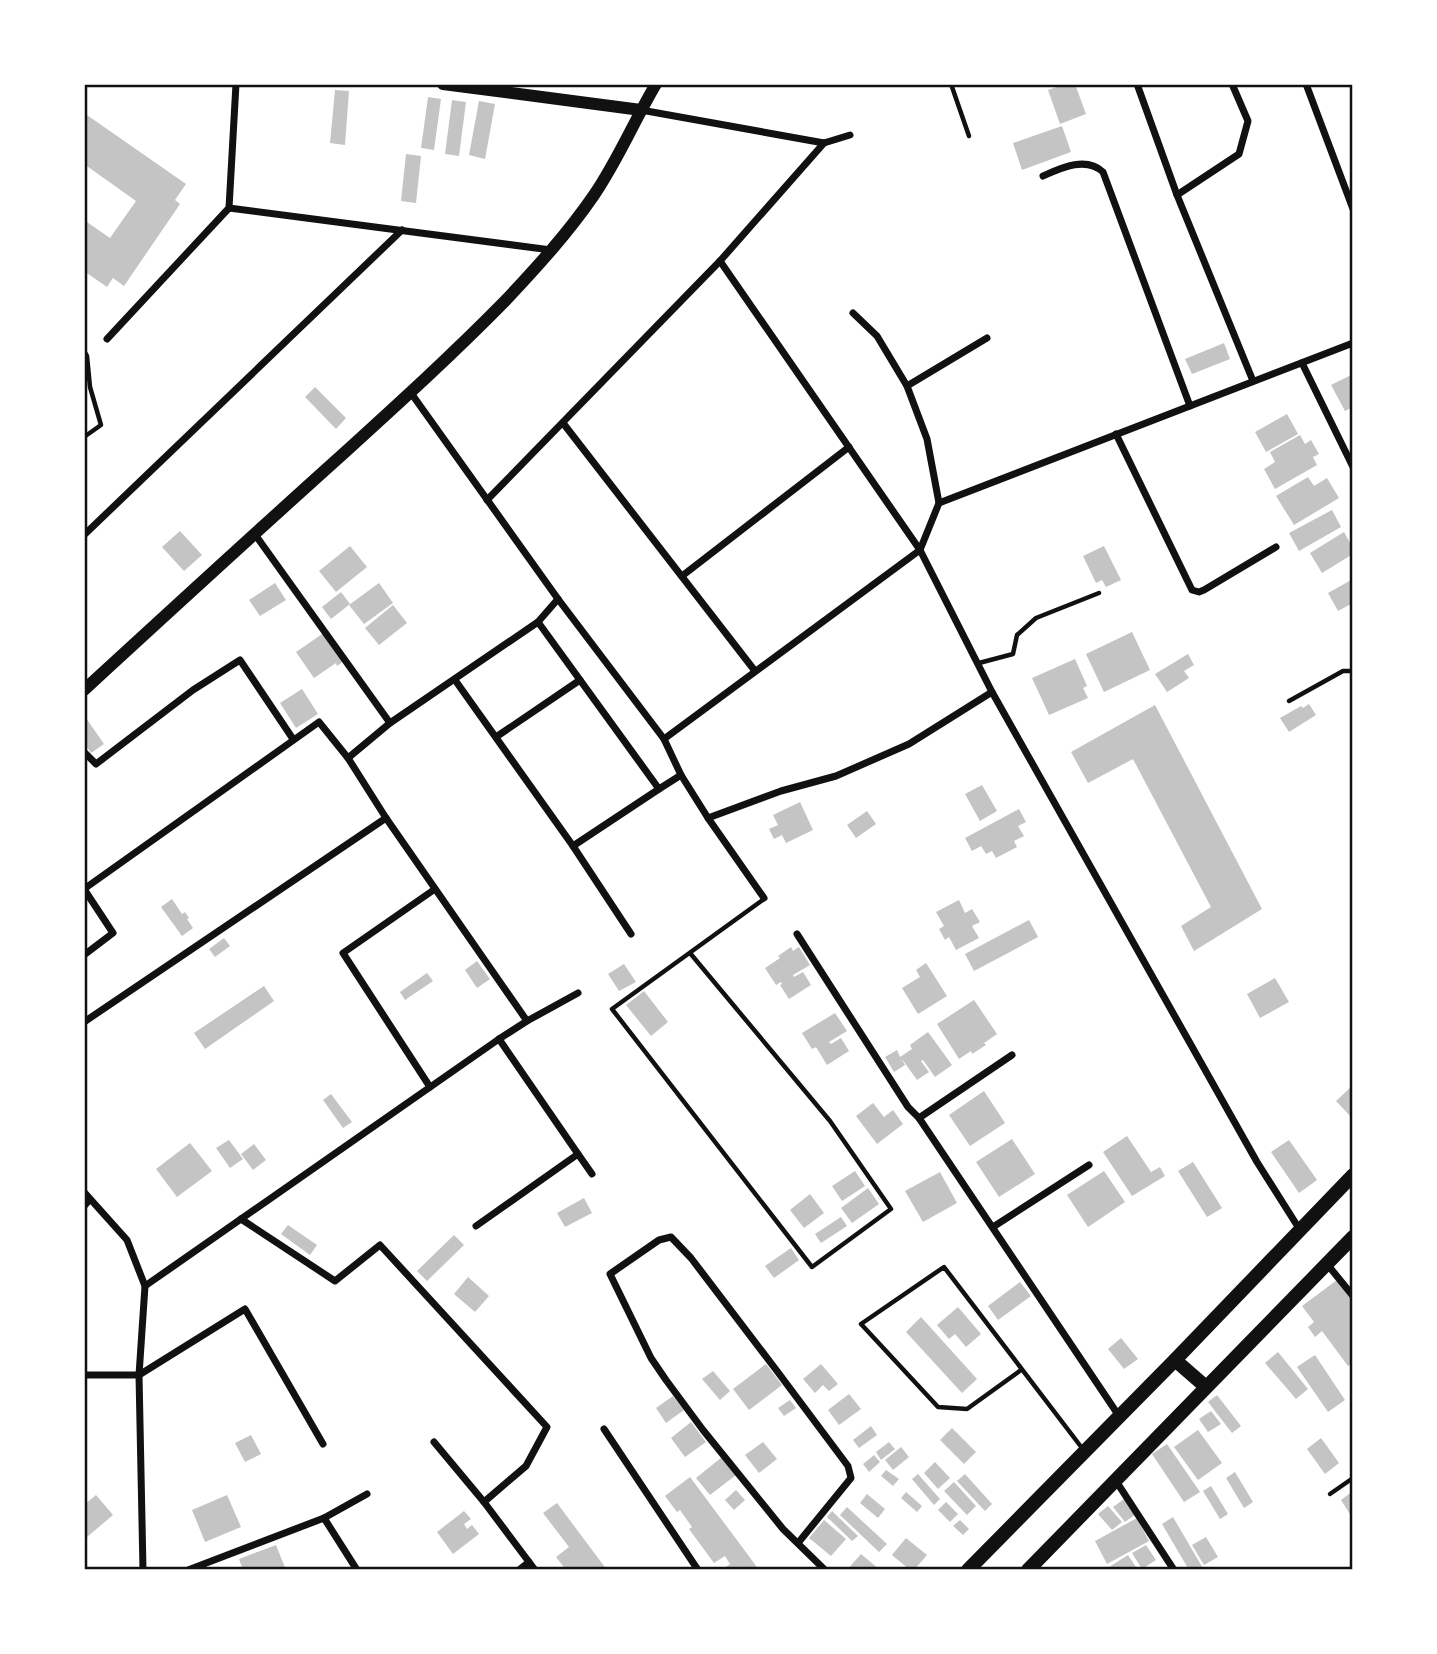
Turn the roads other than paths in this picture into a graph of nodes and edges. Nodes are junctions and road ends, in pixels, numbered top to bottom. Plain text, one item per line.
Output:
1 (236, 84) edge
2 (443, 84) edge
3 (656, 84) edge
4 (951, 84) edge
5 (1137, 84) edge
6 (1232, 84) edge
7 (1306, 84) edge
8 (641, 110) junction
9 (850, 135) dead end
10 (969, 136) dead end
11 (824, 143) junction
12 (1043, 176) dead end
13 (1177, 195) junction
14 (229, 208) junction
15 (1353, 209) edge
16 (402, 230) junction
17 (552, 250) junction
18 (720, 261) junction
19 (853, 313) dead end
20 (987, 338) dead end
21 (107, 339) dead end
22 (1353, 343) edge
23 (84, 351) edge
24 (1302, 363) junction
25 (1253, 381) junction
26 (908, 386) junction
27 (411, 393) junction
28 (1190, 405) junction
29 (563, 423) junction
30 (1116, 434) junction
31 (84, 437) edge
32 (849, 447) junction
33 (1353, 467) edge
34 (487, 500) junction
35 (939, 503) junction
36 (254, 533) junction
37 (84, 535) edge
38 (1276, 547) dead end
39 (920, 550) junction
40 (682, 576) junction
41 (1099, 593) dead end
42 (558, 599) junction
43 (538, 622) junction
44 (979, 663) junction
45 (755, 671) junction
46 (1353, 671) edge
47 (455, 680) junction
48 (580, 680) junction
49 (84, 690) edge
50 (992, 692) junction
51 (1289, 702) dead end
52 (390, 723) junction
53 (496, 737) junction
54 (293, 739) junction
55 (664, 739) junction
56 (84, 752) edge
57 (348, 758) junction
58 (681, 775) junction
59 (659, 789) junction
60 (386, 818) junction
61 (708, 818) junction
62 (573, 846) junction
63 (84, 889) edge
64 (435, 889) junction
65 (764, 898) joint
66 (631, 934) dead end
67 (797, 934) dead end
68 (690, 953) junction
69 (84, 955) edge
70 (578, 993) dead end
71 (527, 1021) junction
72 (84, 1022) edge
73 (499, 1039) junction
74 (1012, 1055) dead end
75 (430, 1087) junction
76 (919, 1118) junction
77 (578, 1154) junction
78 (1089, 1165) dead end
79 (592, 1174) dead end
80 (1353, 1175) edge
81 (84, 1192) edge
82 (92, 1200) junction
83 (84, 1208) edge
84 (241, 1219) junction
85 (476, 1226) dead end
86 (993, 1227) junction
87 (1300, 1230) junction
88 (1353, 1237) edge
89 (1327, 1264) junction
90 (145, 1286) junction
91 (1353, 1296) edge
92 (1175, 1360) junction
93 (1021, 1370) junction
94 (84, 1375) edge
95 (139, 1375) junction
96 (1206, 1387) junction
97 (1120, 1416) junction
98 (604, 1429) dead end
99 (434, 1442) dead end
100 (323, 1444) dead end
101 (1085, 1452) junction
102 (1353, 1478) edge
103 (1116, 1480) junction
104 (367, 1494) dead end
105 (1330, 1494) dead end
106 (484, 1502) junction
107 (324, 1518) junction
108 (798, 1542) junction
109 (529, 1562) junction
110 (143, 1570) edge
111 (188, 1570) edge
112 (357, 1570) edge
113 (519, 1570) edge
114 (535, 1570) edge
115 (698, 1570) edge
116 (825, 1570) edge
117 (968, 1570) edge
118 (1028, 1570) edge
119 (1174, 1570) edge

1 - 14 street
2 - 8 street
3 - 8 street
4 - 10 lane
5 - 13 street
6 - 13 street
7 - 15 street
8 - 11 street
8 - 17 street
9 - 11 street
11 - 18 street
12 - 28 street
13 - 25 street
14 - 16 street
14 - 21 street
16 - 17 street
16 - 37 street
17 - 27 street
18 - 29 street
18 - 32 street
19 - 26 street
20 - 26 street
22 - 24 street
23 - 31 lane
24 - 25 street
24 - 33 street
25 - 28 street
26 - 35 street
27 - 34 street
27 - 36 street
28 - 30 street
29 - 34 street
29 - 40 street
30 - 35 street
30 - 38 street
32 - 39 street
32 - 40 street
34 - 42 street
35 - 39 street
36 - 49 street
36 - 52 street
39 - 44 street
39 - 45 street
40 - 45 street
41 - 44 lane
42 - 43 street
42 - 55 street
43 - 47 street
43 - 48 street
44 - 50 street
45 - 55 street
46 - 51 lane
47 - 52 street
47 - 53 street
48 - 53 street
48 - 59 street
50 - 61 street
50 - 87 street
52 - 57 street
53 - 62 street
54 - 56 street
54 - 57 street
54 - 63 street
55 - 58 street
57 - 60 street
58 - 59 street
58 - 61 street
59 - 62 street
60 - 64 street
60 - 72 street
61 - 65 street
62 - 66 street
63 - 69 street
64 - 71 street
64 - 75 street
65 - 68 lane
67 - 76 street
68 - 68 lane
70 - 71 street
71 - 73 street
73 - 75 street
73 - 77 street
74 - 76 street
75 - 84 street
76 - 86 street
77 - 79 street
77 - 85 street
78 - 86 street
80 - 87 main road
81 - 82 street
82 - 83 lane
82 - 90 street
84 - 90 street
84 - 106 street
86 - 97 street
87 - 92 main road
88 - 89 main road
89 - 91 street
89 - 96 main road
90 - 95 street
92 - 96 main road
92 - 97 main road
93 - 93 lane
93 - 101 lane
94 - 95 street
95 - 100 street
95 - 110 street
96 - 103 main road
97 - 101 main road
98 - 115 street
99 - 106 street
101 - 117 main road
102 - 105 lane
103 - 118 main road
103 - 119 street
104 - 107 street
106 - 109 street
107 - 111 street
107 - 112 street
108 - 108 street
108 - 116 street
109 - 113 street
109 - 114 street

